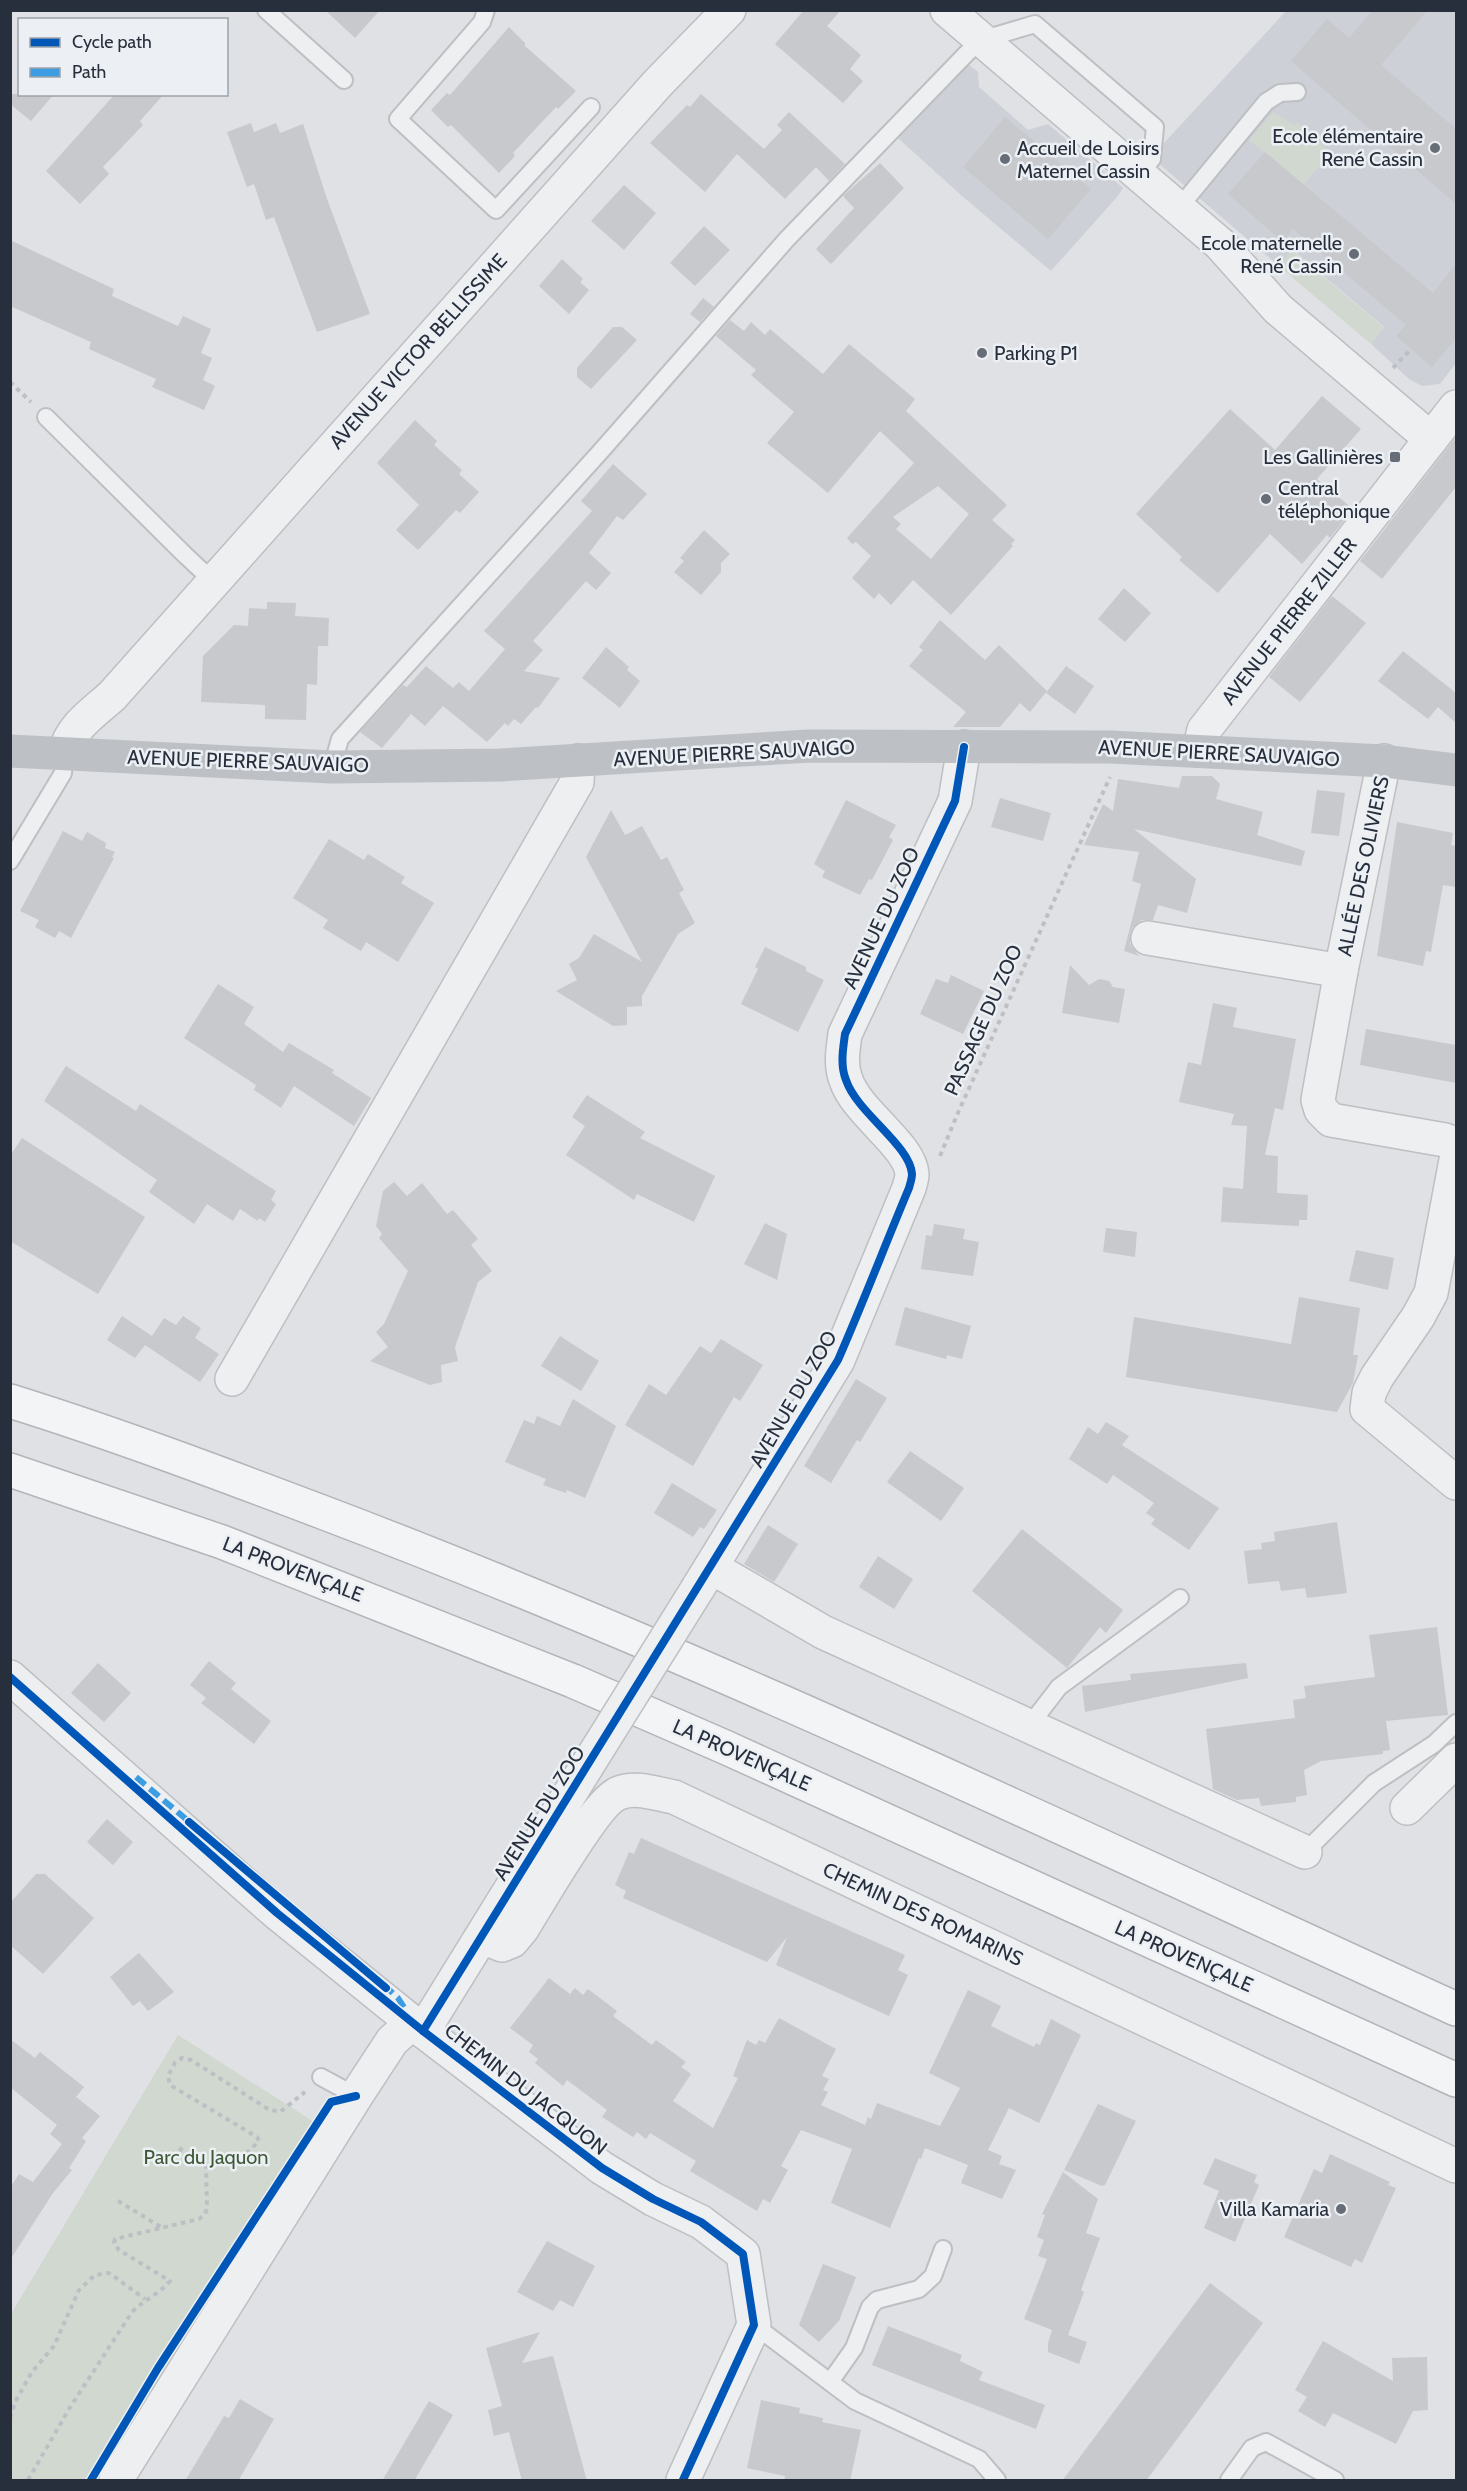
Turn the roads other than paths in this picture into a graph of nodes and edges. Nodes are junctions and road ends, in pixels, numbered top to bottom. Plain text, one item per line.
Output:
1 (266, 10) edge
2 (486, 10) edge
3 (729, 10) edge
4 (947, 10) edge
5 (981, 40) junction
6 (344, 80) dead end
7 (1297, 92) dead end
8 (591, 107) dead end
9 (1138, 176) junction
10 (1178, 209) junction
11 (46, 417) dead end
12 (1444, 423) edge
13 (215, 583) junction
14 (112, 696) junction
15 (964, 747) junction
16 (1199, 750) junction
17 (10, 751) edge
18 (65, 752) junction
19 (103, 754) junction
20 (578, 761) junction
21 (1384, 761) junction
22 (332, 767) junction
23 (1456, 770) edge
24 (10, 861) edge
25 (1148, 938) dead end
26 (1341, 971) junction
27 (1456, 1150) edge
28 (1456, 1160) edge
29 (232, 1379) dead end
30 (10, 1401) edge
31 (10, 1470) edge
32 (1456, 1483) edge
33 (705, 1578) junction
34 (1180, 1598) dead end
35 (10, 1677) edge
36 (1456, 1723) edge
37 (1029, 1726) junction
38 (1456, 1760) edge
39 (1407, 1808) dead end
40 (1305, 1852) joint
41 (482, 1937) junction
42 (1456, 2009) edge
43 (418, 2026) junction
44 (321, 2077) dead end
45 (1456, 2080) edge
46 (356, 2096) junction
47 (1456, 2166) edge
48 (943, 2249) dead end
49 (754, 2325) junction
50 (830, 2382) junction
51 (116, 2481) edge
52 (683, 2481) edge
53 (997, 2481) edge
54 (1229, 2481) edge
55 (1335, 2481) edge

1 - 6 lane
2 - 8 lane
3 - 13 street, AVENUE VICTOR BELLISSIME
4 - 5 street, AVENUE PIERRE ZILLER
5 - 9 street, AVENUE PIERRE ZILLER
5 - 9 lane
5 - 22 lane
7 - 10 lane
9 - 10 street, AVENUE PIERRE ZILLER
10 - 12 street, AVENUE PIERRE ZILLER
11 - 13 lane
12 - 16 street, AVENUE PIERRE ZILLER
13 - 14 street, AVENUE VICTOR BELLISSIME
14 - 18 street, AVENUE VICTOR BELLISSIME
14 - 19 street, AVENUE VICTOR BELLISSIME
15 - 16 main road, AVENUE PIERRE SAUVAIGO
15 - 20 main road, AVENUE PIERRE SAUVAIGO
15 - 33 street, AVENUE DU ZOO
16 - 21 main road, AVENUE PIERRE SAUVAIGO
17 - 18 main road, AVENUE PIERRE SAUVAIGO
18 - 19 main road, AVENUE PIERRE SAUVAIGO
18 - 24 lane
19 - 22 main road, AVENUE PIERRE SAUVAIGO
20 - 22 main road, AVENUE PIERRE SAUVAIGO
20 - 29 street
21 - 23 main road, AVENUE PIERRE SAUVAIGO
21 - 26 street, ALLÉE DES OLIVIERS
25 - 26 street, ALLÉE DES OLIVIERS
26 - 27 street, ALLÉE DES OLIVIERS
28 - 32 street
30 - 42 highway
31 - 45 highway, LA PROVENÇALE
33 - 37 street
33 - 41 street, AVENUE DU ZOO, bridge
34 - 37 lane
35 - 43 street, CHEMIN DU JACQUON
36 - 40 lane
37 - 40 street
38 - 39 street
41 - 43 street, AVENUE DU ZOO
41 - 47 street, CHEMIN DES ROMARINS
43 - 46 street, AVENUE DU ZOO
43 - 49 street, CHEMIN DU JACQUON
44 - 46 lane
46 - 51 street, AVENUE DU ZOO
48 - 50 lane
49 - 50 lane
49 - 52 street
50 - 53 lane
54 - 55 lane

